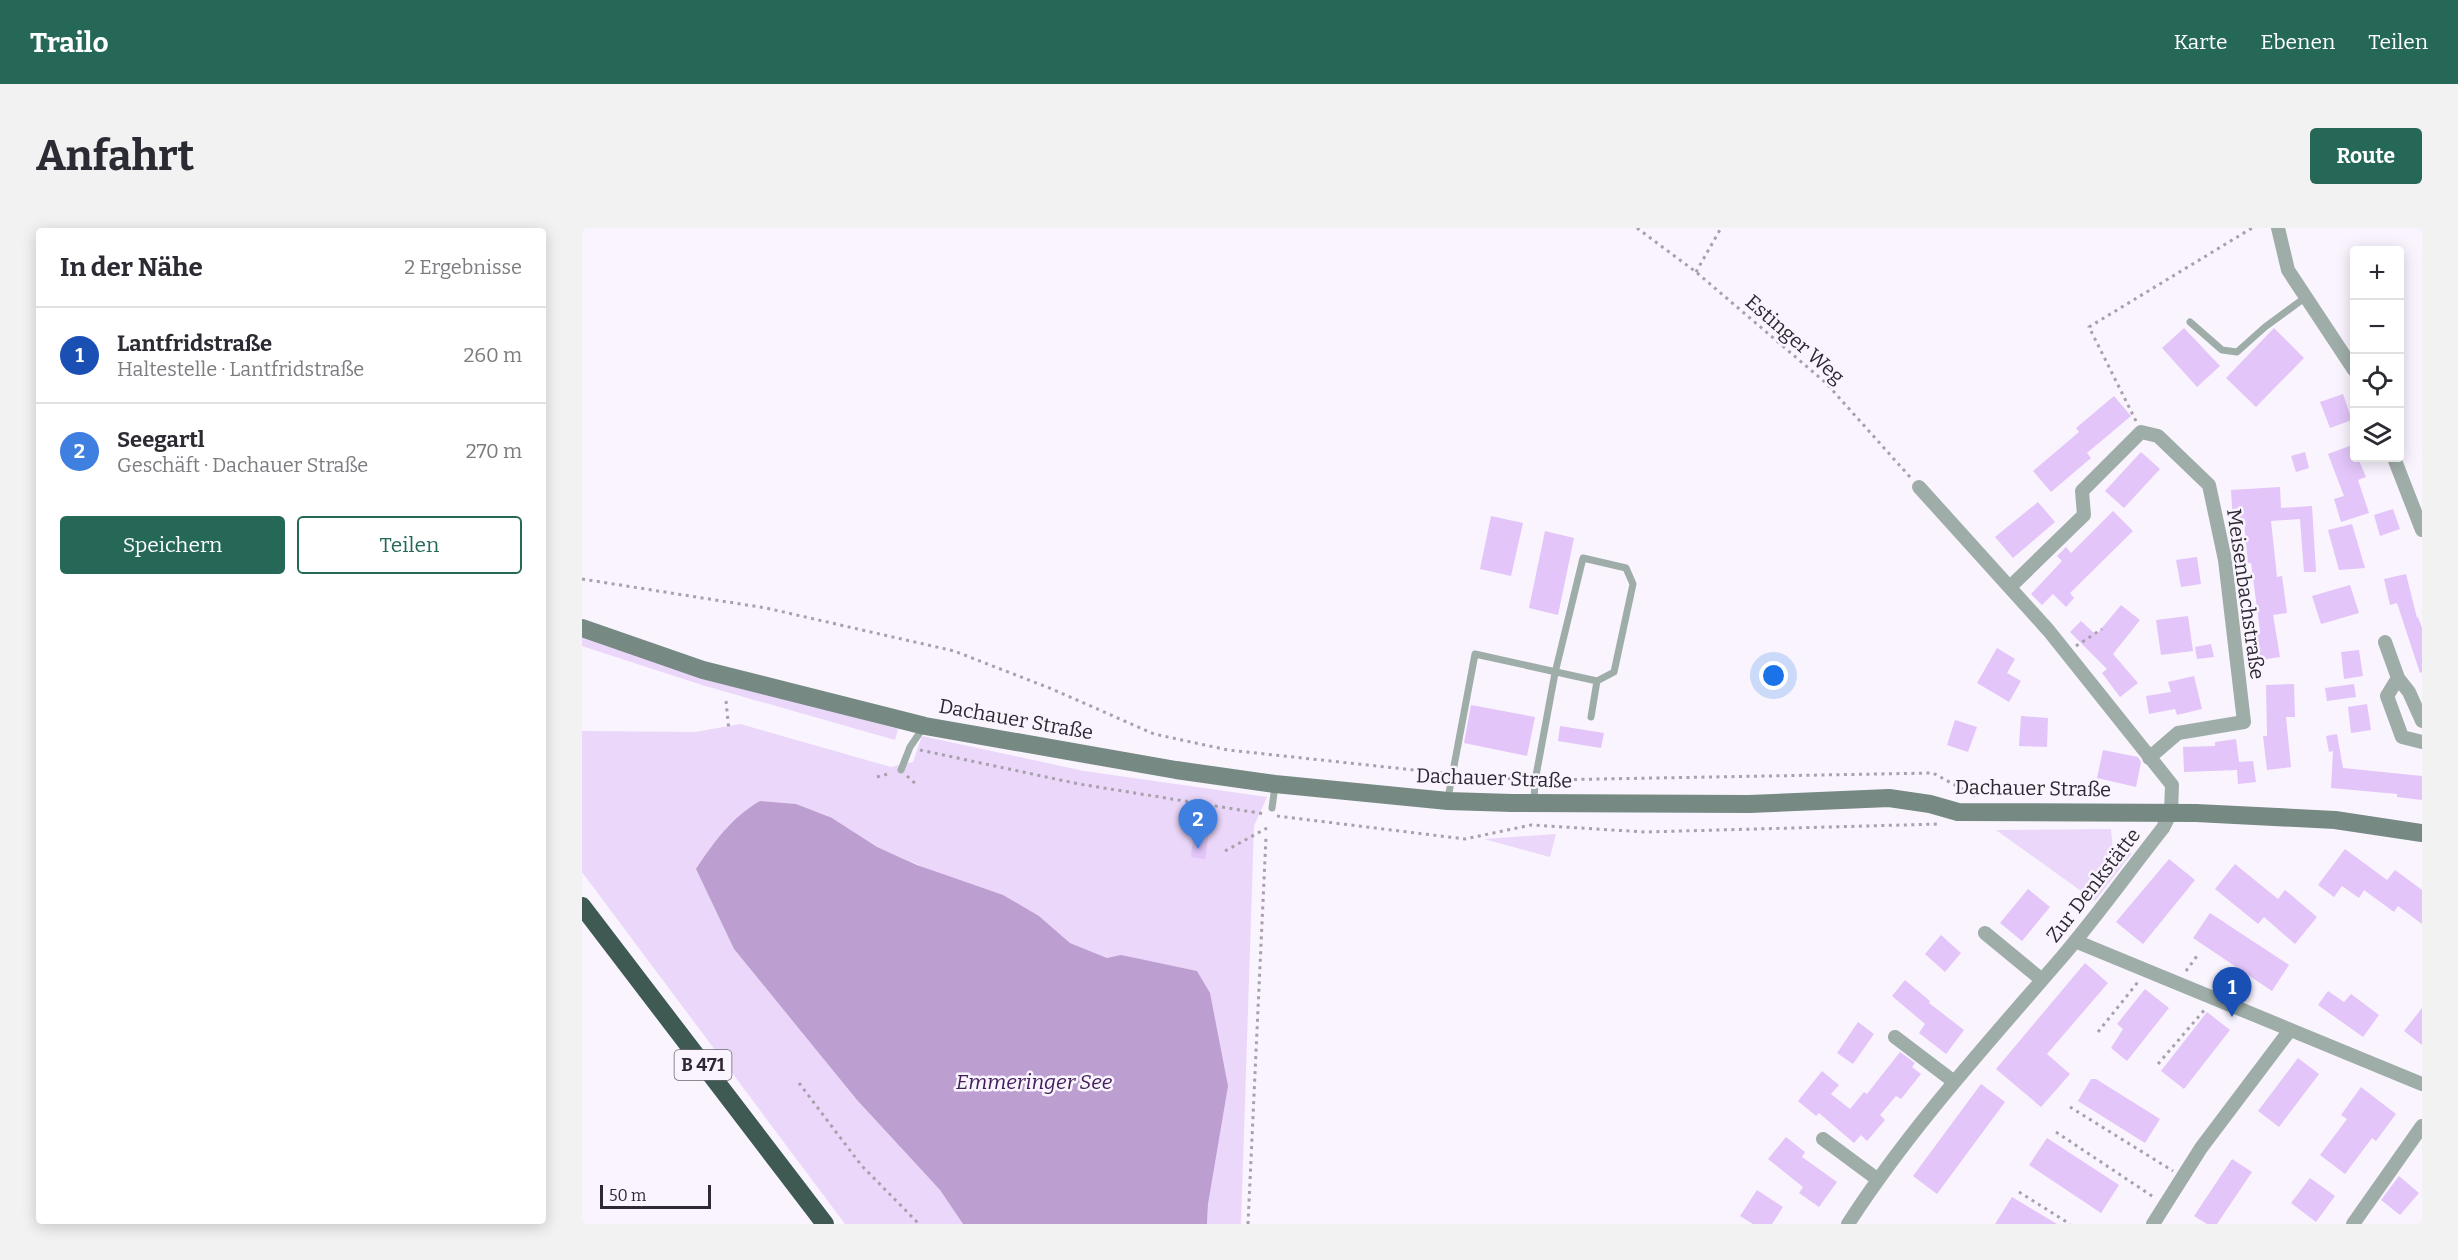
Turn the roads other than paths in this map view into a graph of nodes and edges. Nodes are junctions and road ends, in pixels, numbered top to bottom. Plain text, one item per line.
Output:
1 (2278, 228) edge
2 (2306, 297) junction
3 (2190, 322) dead end
4 (2350, 363) edge
5 (2396, 462) edge
6 (1919, 487) road end
7 (2422, 530) edge
8 (2010, 587) junction
9 (582, 628) edge
10 (2385, 642) dead end
11 (1555, 673) junction
12 (2398, 678) junction
13 (1598, 681) junction
14 (1591, 717) dead end
15 (2422, 721) edge
16 (925, 726) junction
17 (2422, 742) edge
18 (2149, 758) junction
19 (901, 770) road end
20 (1275, 784) junction
21 (1448, 801) junction
22 (1534, 803) junction
23 (1272, 808) dead end
24 (2172, 812) junction
25 (2422, 833) edge
26 (582, 906) edge
27 (1985, 933) dead end
28 (2075, 941) junction
29 (2042, 980) junction
30 (2290, 1030) junction
31 (1895, 1037) dead end
32 (1953, 1081) junction
33 (2422, 1084) edge
34 (2422, 1126) edge
35 (1823, 1139) dead end
36 (1877, 1179) junction
37 (825, 1224) edge
38 (1848, 1224) edge
39 (2153, 1224) edge
40 (2353, 1224) edge

1 - 2 street
2 - 3 lane
2 - 4 street
5 - 7 street
6 - 8 street
8 - 18 street
8 - 18 street, Meisenbachstraße
9 - 16 street, Dachauer Straße
10 - 12 street
11 - 13 lane
11 - 13 lane
11 - 21 lane
11 - 22 lane
12 - 15 street
12 - 17 street
13 - 14 lane
16 - 19 lane
16 - 20 street, Dachauer Straße
18 - 24 street
20 - 21 street, Dachauer Straße
20 - 23 lane
21 - 22 street, Dachauer Straße
22 - 24 street, Dachauer Straße
24 - 25 street, Dachauer Straße
24 - 28 street, Zur Denkstätte
26 - 37 highway, B 471
27 - 29 street
28 - 29 street, Zur Denkstätte
28 - 30 street
29 - 32 street, Zur Denkstätte
30 - 33 street
30 - 39 street
31 - 32 street
32 - 36 street, Zur Denkstätte
34 - 40 street
35 - 36 street
36 - 38 street, Zur Denkstätte

